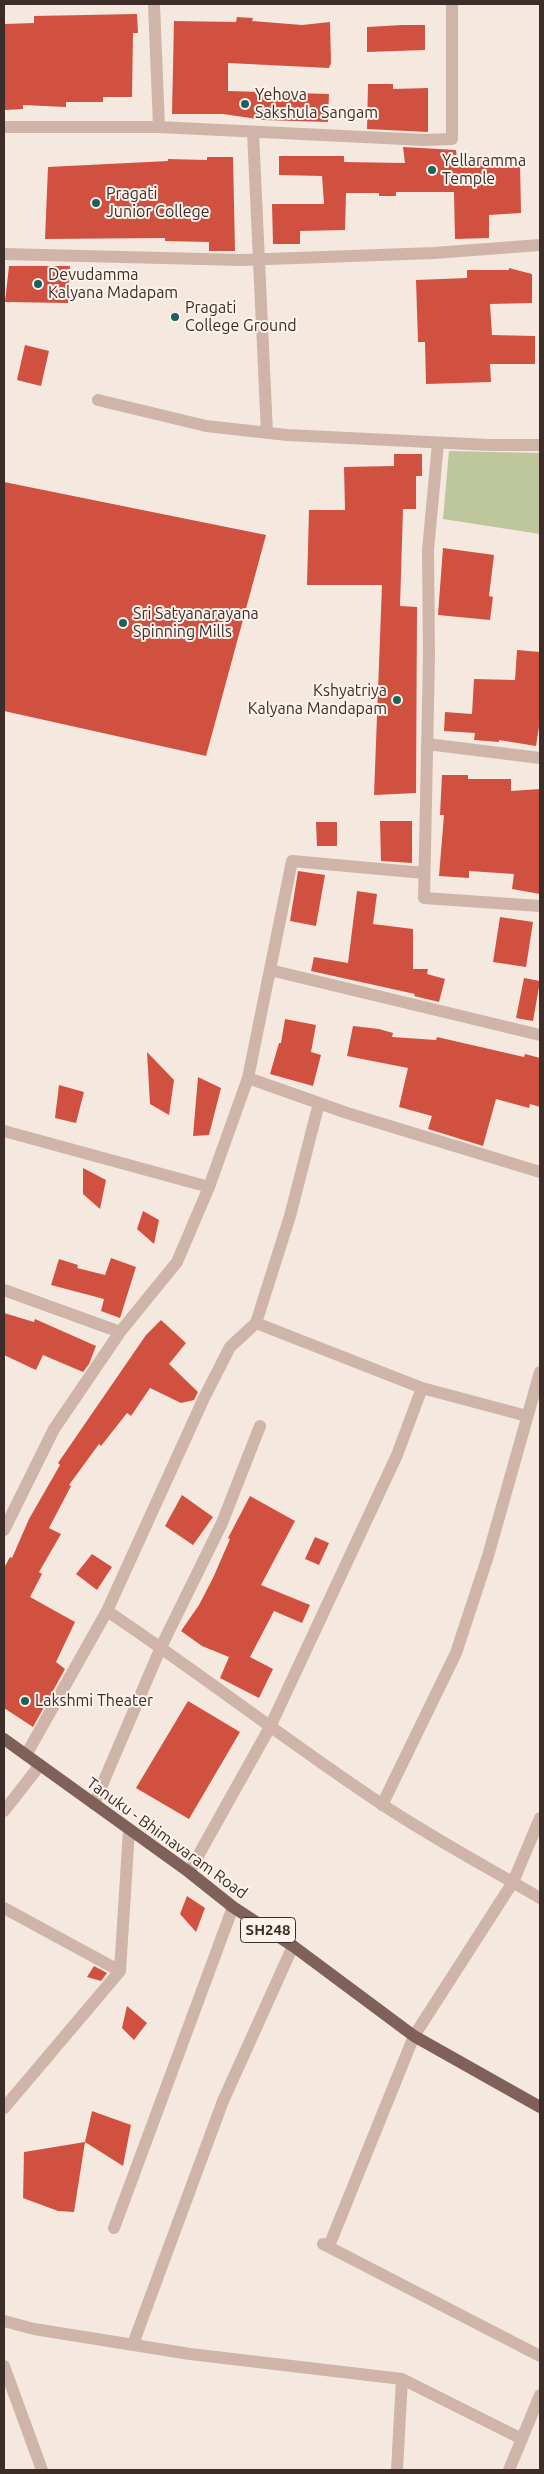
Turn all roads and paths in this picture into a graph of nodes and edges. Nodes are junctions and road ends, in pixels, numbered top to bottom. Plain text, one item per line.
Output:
1 (154, 4) edge
2 (452, 4) edge
3 (4, 127) edge
4 (160, 127) junction
5 (253, 132) junction
6 (540, 245) edge
7 (4, 254) edge
8 (260, 260) junction
9 (98, 400) dead end
10 (267, 433) junction
11 (438, 443) junction
12 (540, 445) edge
13 (427, 744) junction
14 (540, 758) edge
15 (424, 874) junction
16 (540, 906) edge
17 (270, 970) junction
18 (540, 1035) edge
19 (248, 1078) junction
20 (319, 1103) junction
21 (4, 1131) edge
22 (540, 1172) edge
23 (209, 1187) junction
24 (4, 1290) edge
25 (256, 1323) junction
26 (120, 1332) junction
27 (540, 1372) edge
28 (422, 1388) junction
29 (527, 1416) junction
30 (260, 1426) dead end
31 (4, 1530) edge
32 (107, 1611) junction
33 (161, 1648) junction
34 (270, 1727) junction
35 (4, 1739) edge
36 (26, 1755) junction
37 (40, 1765) junction
38 (94, 1804) junction
39 (382, 1805) junction
40 (4, 1811) edge
41 (540, 1818) edge
42 (129, 1830) junction
43 (189, 1872) junction
44 (513, 1882) junction
45 (540, 1898) edge
46 (233, 1907) junction
47 (4, 1908) edge
48 (293, 1946) junction
49 (120, 1971) junction
50 (414, 2036) junction
51 (5, 2101) edge
52 (540, 2107) edge
53 (114, 2228) dead end
54 (4, 2321) edge
55 (133, 2344) junction
56 (540, 2356) edge
57 (4, 2366) edge
58 (402, 2379) junction
59 (540, 2395) edge
60 (522, 2439) junction
61 (42, 2470) edge
62 (397, 2470) edge
63 (508, 2470) edge

1 - 4 street
2 - 5 street
3 - 4 street
4 - 5 street
5 - 8 street
6 - 8 street
7 - 8 street
8 - 10 street
9 - 10 street
10 - 11 street
11 - 12 street
11 - 13 street
13 - 14 street
13 - 15 street
15 - 16 street
15 - 17 street
17 - 18 street
17 - 19 street
19 - 20 street
19 - 23 street
20 - 22 street
20 - 25 street
21 - 23 street
23 - 26 street
24 - 26 street
25 - 28 street
25 - 32 street
26 - 31 street
27 - 29 street
28 - 29 street
28 - 34 street
29 - 39 street
30 - 33 street
32 - 33 street
32 - 36 street
33 - 34 street
33 - 38 street
34 - 39 street
34 - 43 street
35 - 36 main road, Tanuku - Bhimavaram Road / SH248
36 - 37 main road, Tanuku - Bhimavaram Road / SH248
37 - 38 main road, Tanuku - Bhimavaram Road / SH248
37 - 40 street
38 - 42 main road, Tanuku - Bhimavaram Road / SH248
39 - 44 street
41 - 44 street
42 - 43 main road, Tanuku - Bhimavaram Road / SH248
42 - 49 street
43 - 46 main road, Tanuku - Bhimavaram Road / SH248
44 - 45 street
44 - 50 street
46 - 48 main road, Tanuku - Bhimavaram Road / SH248
46 - 53 street
47 - 49 street
48 - 50 main road, Tanuku - Bhimavaram Road / SH248
48 - 55 street
49 - 51 street
50 - 52 main road, Tanuku - Bhimavaram Road / SH248
50 - 56 street
54 - 55 street
55 - 58 street
57 - 61 street
58 - 60 street
58 - 62 street
59 - 60 street
60 - 63 street

